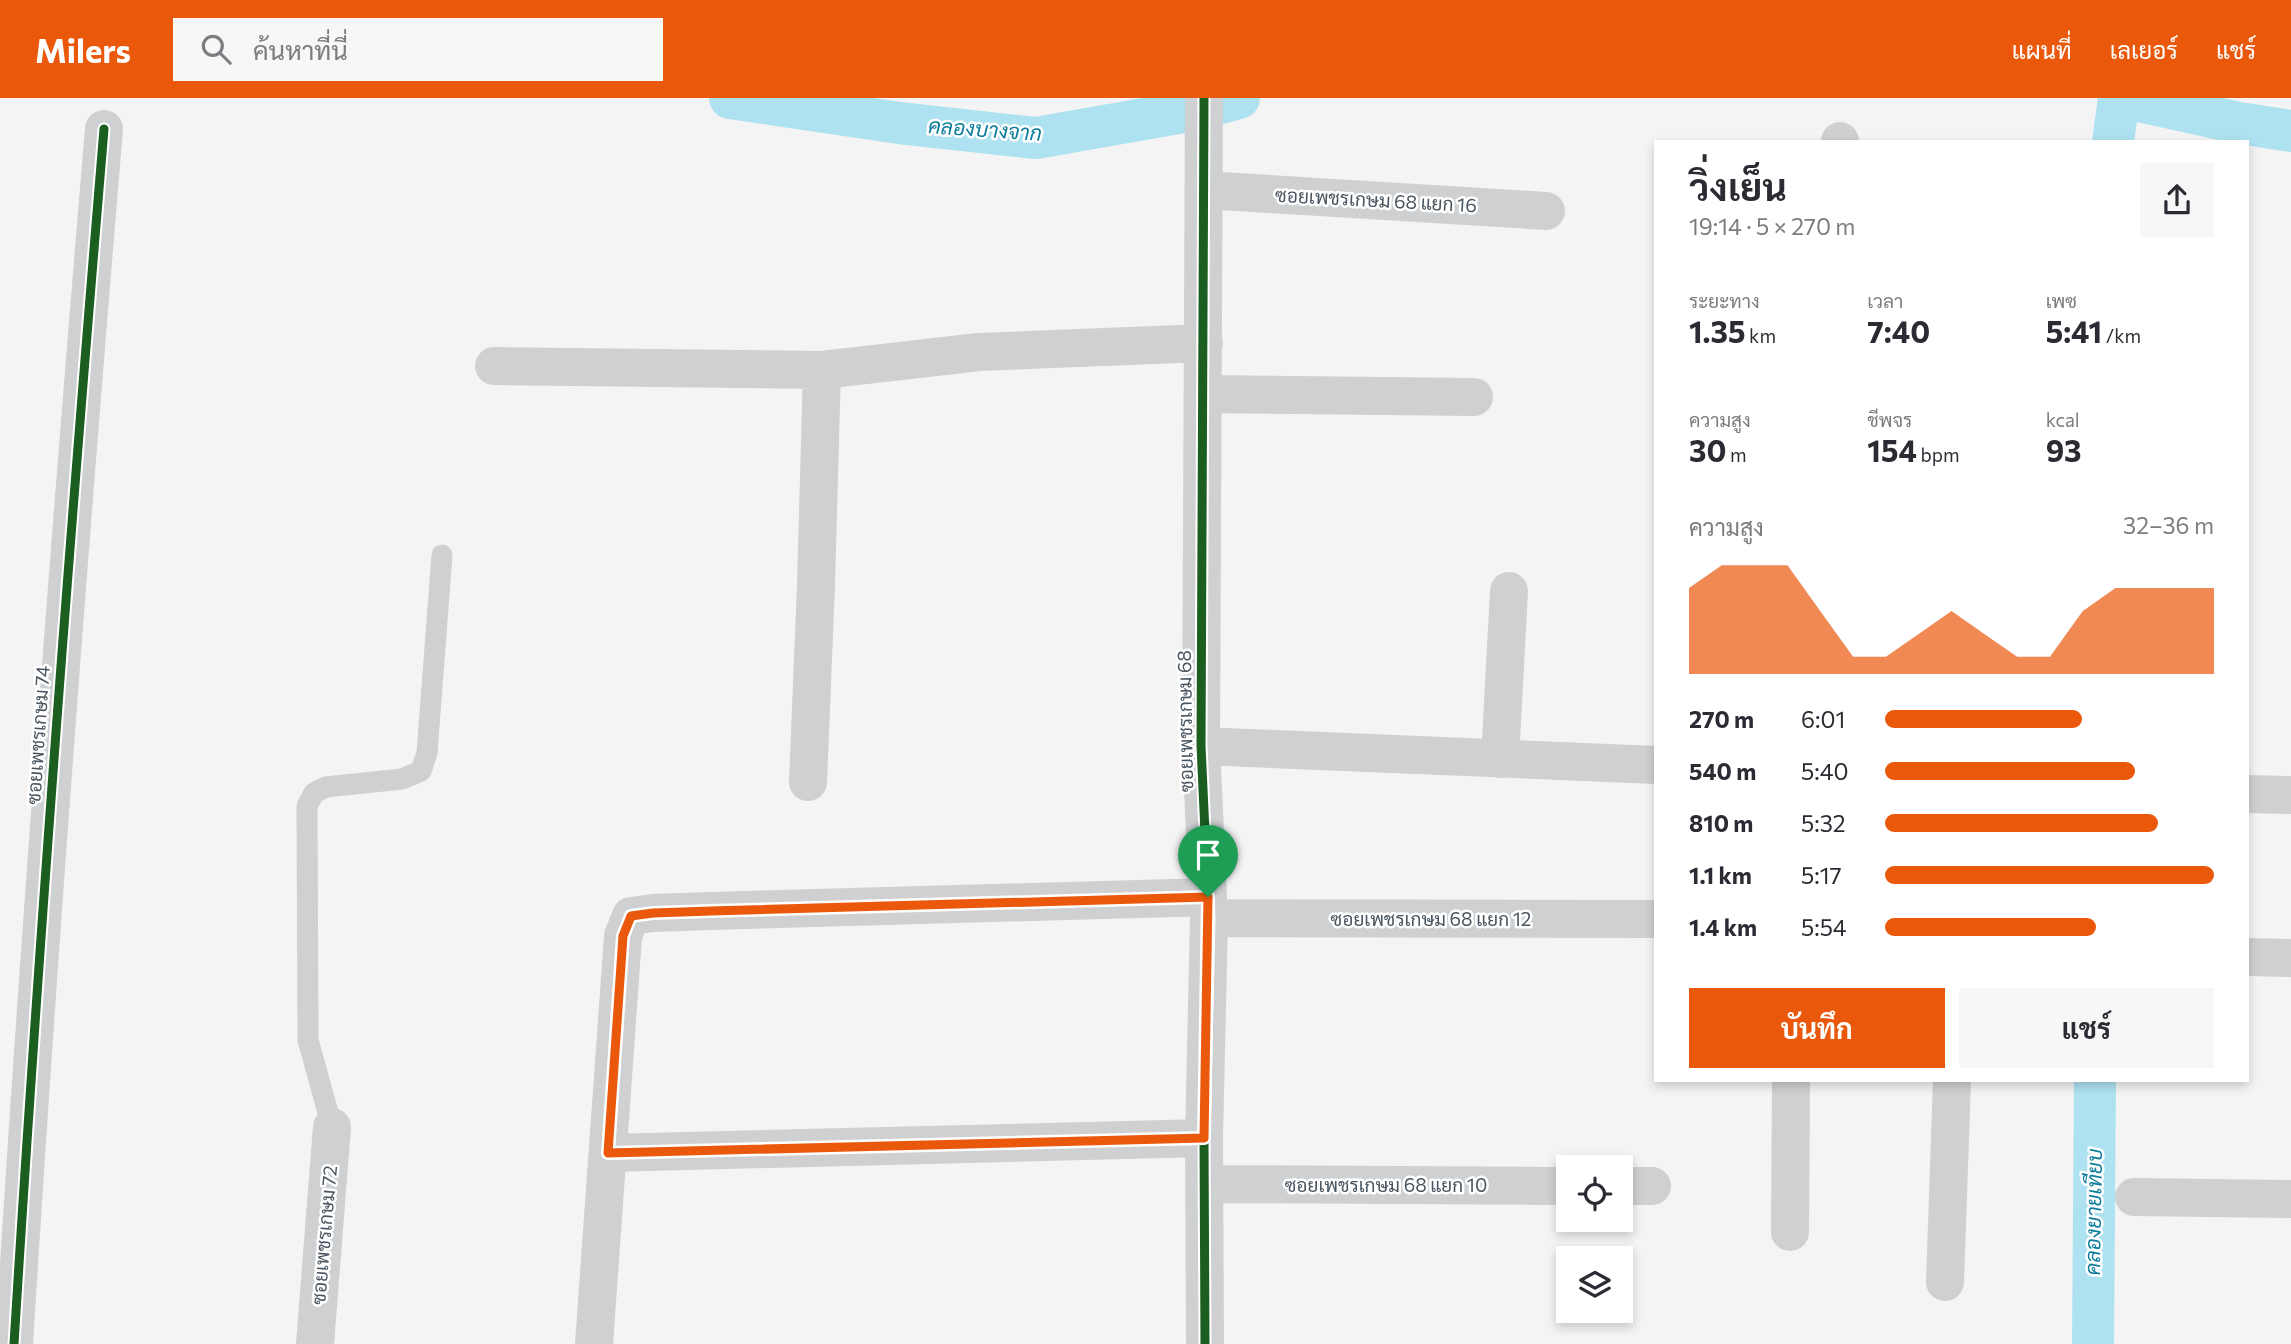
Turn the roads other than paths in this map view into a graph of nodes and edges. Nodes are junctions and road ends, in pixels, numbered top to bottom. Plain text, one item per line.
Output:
1 (1205, 98) edge
2 (104, 130) dead end
3 (1205, 174) junction
4 (1546, 211) dead end
5 (1204, 343) junction
6 (494, 366) dead end
7 (822, 370) junction
8 (1204, 394) junction
9 (1474, 397) dead end
10 (442, 555) dead end
11 (1509, 591) dead end
12 (1201, 746) junction
13 (1500, 759) junction
14 (1654, 765) edge
15 (808, 782) dead end
16 (2249, 794) edge
17 (2291, 795) edge
18 (1209, 908) junction
19 (1654, 919) dead end
20 (2249, 957) edge
21 (2291, 958) edge
22 (1791, 1082) edge
23 (1952, 1082) edge
24 (332, 1127) joint
25 (1204, 1138) junction
26 (608, 1153) junction
27 (1204, 1185) junction
28 (1556, 1186) edge
29 (2134, 1197) dead end
30 (2291, 1199) edge
31 (1790, 1232) dead end
32 (1945, 1282) dead end
33 (14, 1344) edge
34 (315, 1344) edge
35 (594, 1344) edge
36 (1205, 1344) edge

1 - 3 street, ซอยเพชรเกษม 68
2 - 33 street, ซอยเพชรเกษม 74
3 - 4 street, ซอยเพชรเกษม 68 แยก 16
3 - 5 street, ซอยเพชรเกษม 68
5 - 7 street
5 - 8 street, ซอยเพชรเกษม 68
6 - 7 street
7 - 15 street
8 - 9 street
8 - 12 street, ซอยเพชรเกษม 68
10 - 24 lane
11 - 13 street
12 - 13 street
12 - 18 street, ซอยเพชรเกษม 68
13 - 14 street
16 - 17 street
18 - 19 street, ซอยเพชรเกษม 68 แยก 12
18 - 25 street, ซอยเพชรเกษม 68
18 - 26 street, ซอยเพชรเกษม 68 แยก 12
20 - 21 street
22 - 31 street
23 - 32 street
24 - 34 street, ซอยเพชรเกษม 72
25 - 26 street
25 - 27 street, ซอยเพชรเกษม 68
26 - 35 street
27 - 28 street, ซอยเพชรเกษม 68 แยก 10
27 - 36 street, ซอยเพชรเกษม 68
29 - 30 street

